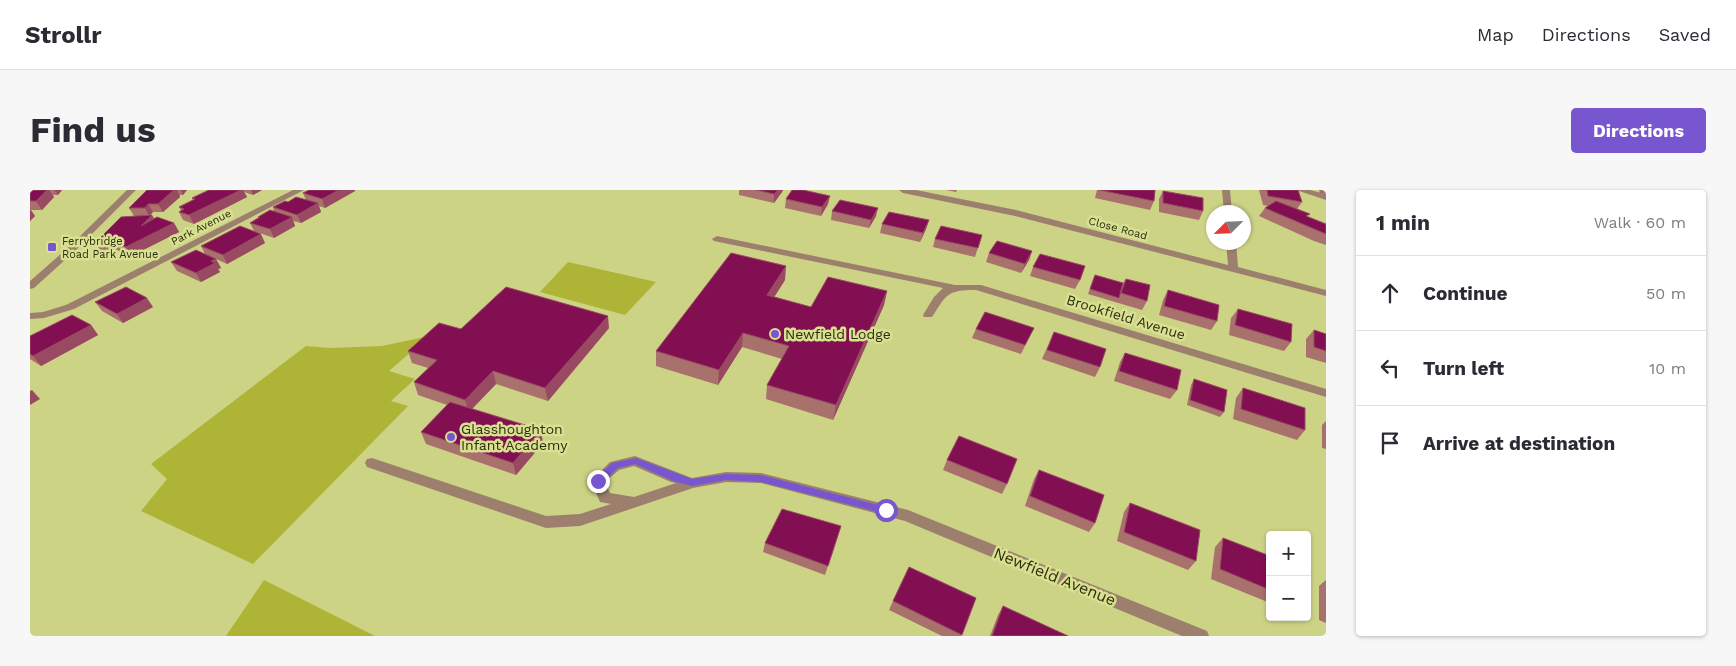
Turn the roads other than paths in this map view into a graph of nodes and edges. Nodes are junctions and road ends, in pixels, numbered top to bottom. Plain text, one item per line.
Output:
1 (132, 190) edge
2 (300, 190) edge
3 (903, 190) edge
4 (1226, 190) edge
5 (1300, 190) edge
6 (1326, 197) edge
7 (1227, 205) edge
8 (717, 239) dead end
9 (1232, 250) edge
10 (1233, 270) junction
11 (30, 286) edge
12 (952, 287) junction
13 (1326, 293) edge
14 (928, 315) dead end
15 (30, 316) edge
16 (1326, 393) edge
17 (372, 463) dead end
18 (692, 483) junction
19 (645, 499) junction
20 (1202, 636) edge

1 - 11 street
2 - 15 street, Park Avenue
3 - 10 street, Close Road
4 - 7 street
5 - 6 street
8 - 12 street, Brookfield Avenue
9 - 10 street
10 - 13 street, Close Road
12 - 14 street
12 - 16 street, Brookfield Avenue
17 - 19 street
18 - 19 street, Newfield Avenue
18 - 19 street
18 - 20 street, Newfield Avenue

